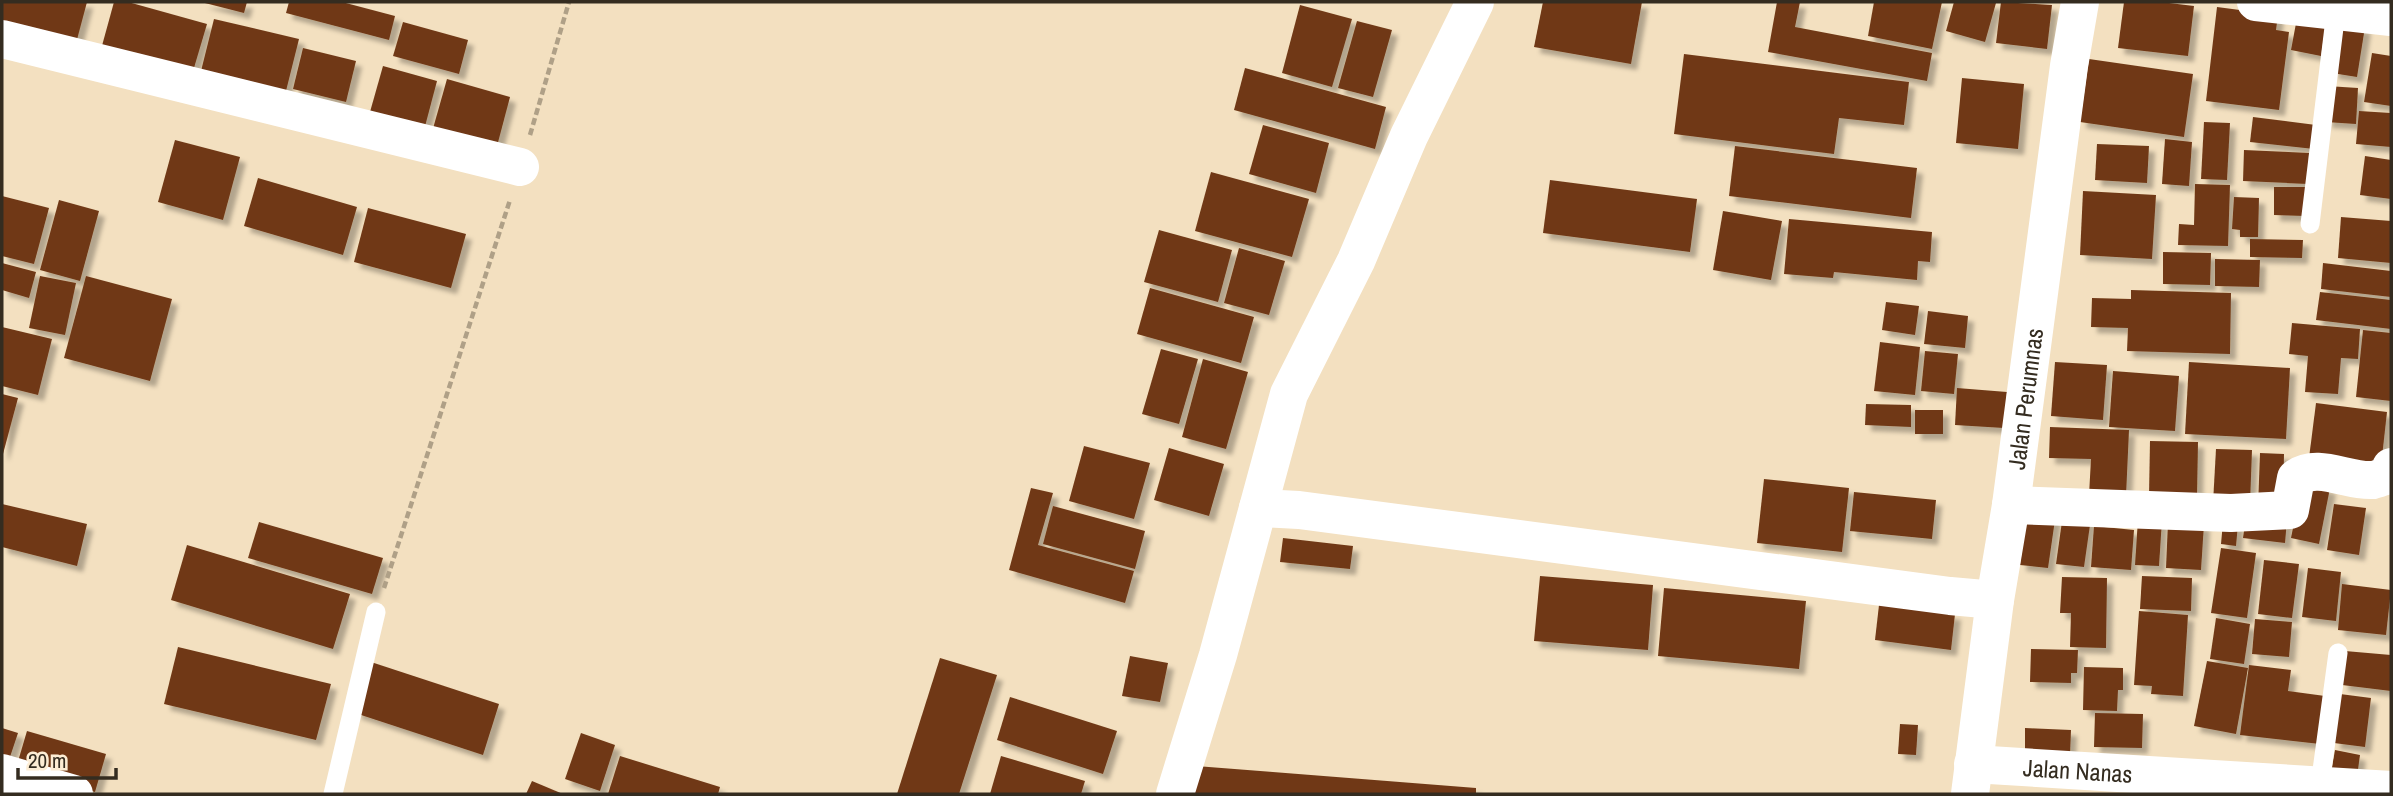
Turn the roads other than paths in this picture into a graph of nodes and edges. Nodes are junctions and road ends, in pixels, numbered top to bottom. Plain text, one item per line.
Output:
1 (1475, 2) edge
2 (2080, 2) edge
3 (2256, 2) edge
4 (2336, 10) junction
5 (2391, 17) edge
6 (2, 39) edge
7 (520, 167) road end
8 (2310, 224) dead end
9 (2391, 467) edge
10 (2011, 505) junction
11 (1258, 508) junction
12 (1995, 600) junction
13 (376, 612) road end
14 (2338, 653) dead end
15 (2, 773) edge
16 (1971, 779) edge
17 (2320, 785) junction
18 (2274, 788) edge
19 (2391, 790) edge
20 (74, 794) edge
21 (333, 794) edge
22 (1175, 794) edge

1 - 11 street
2 - 10 street, Jalan Perumnas
3 - 4 street
4 - 5 street
4 - 8 lane
6 - 7 street
9 - 10 street
10 - 12 street, Jalan Perumnas
11 - 12 street
11 - 22 street
12 - 16 street, Jalan Perumnas
13 - 21 lane
14 - 17 lane
15 - 20 street
16 - 18 street, Jalan Nanas
17 - 18 street, Jalan Nanas
17 - 19 street, Jalan Nanas

